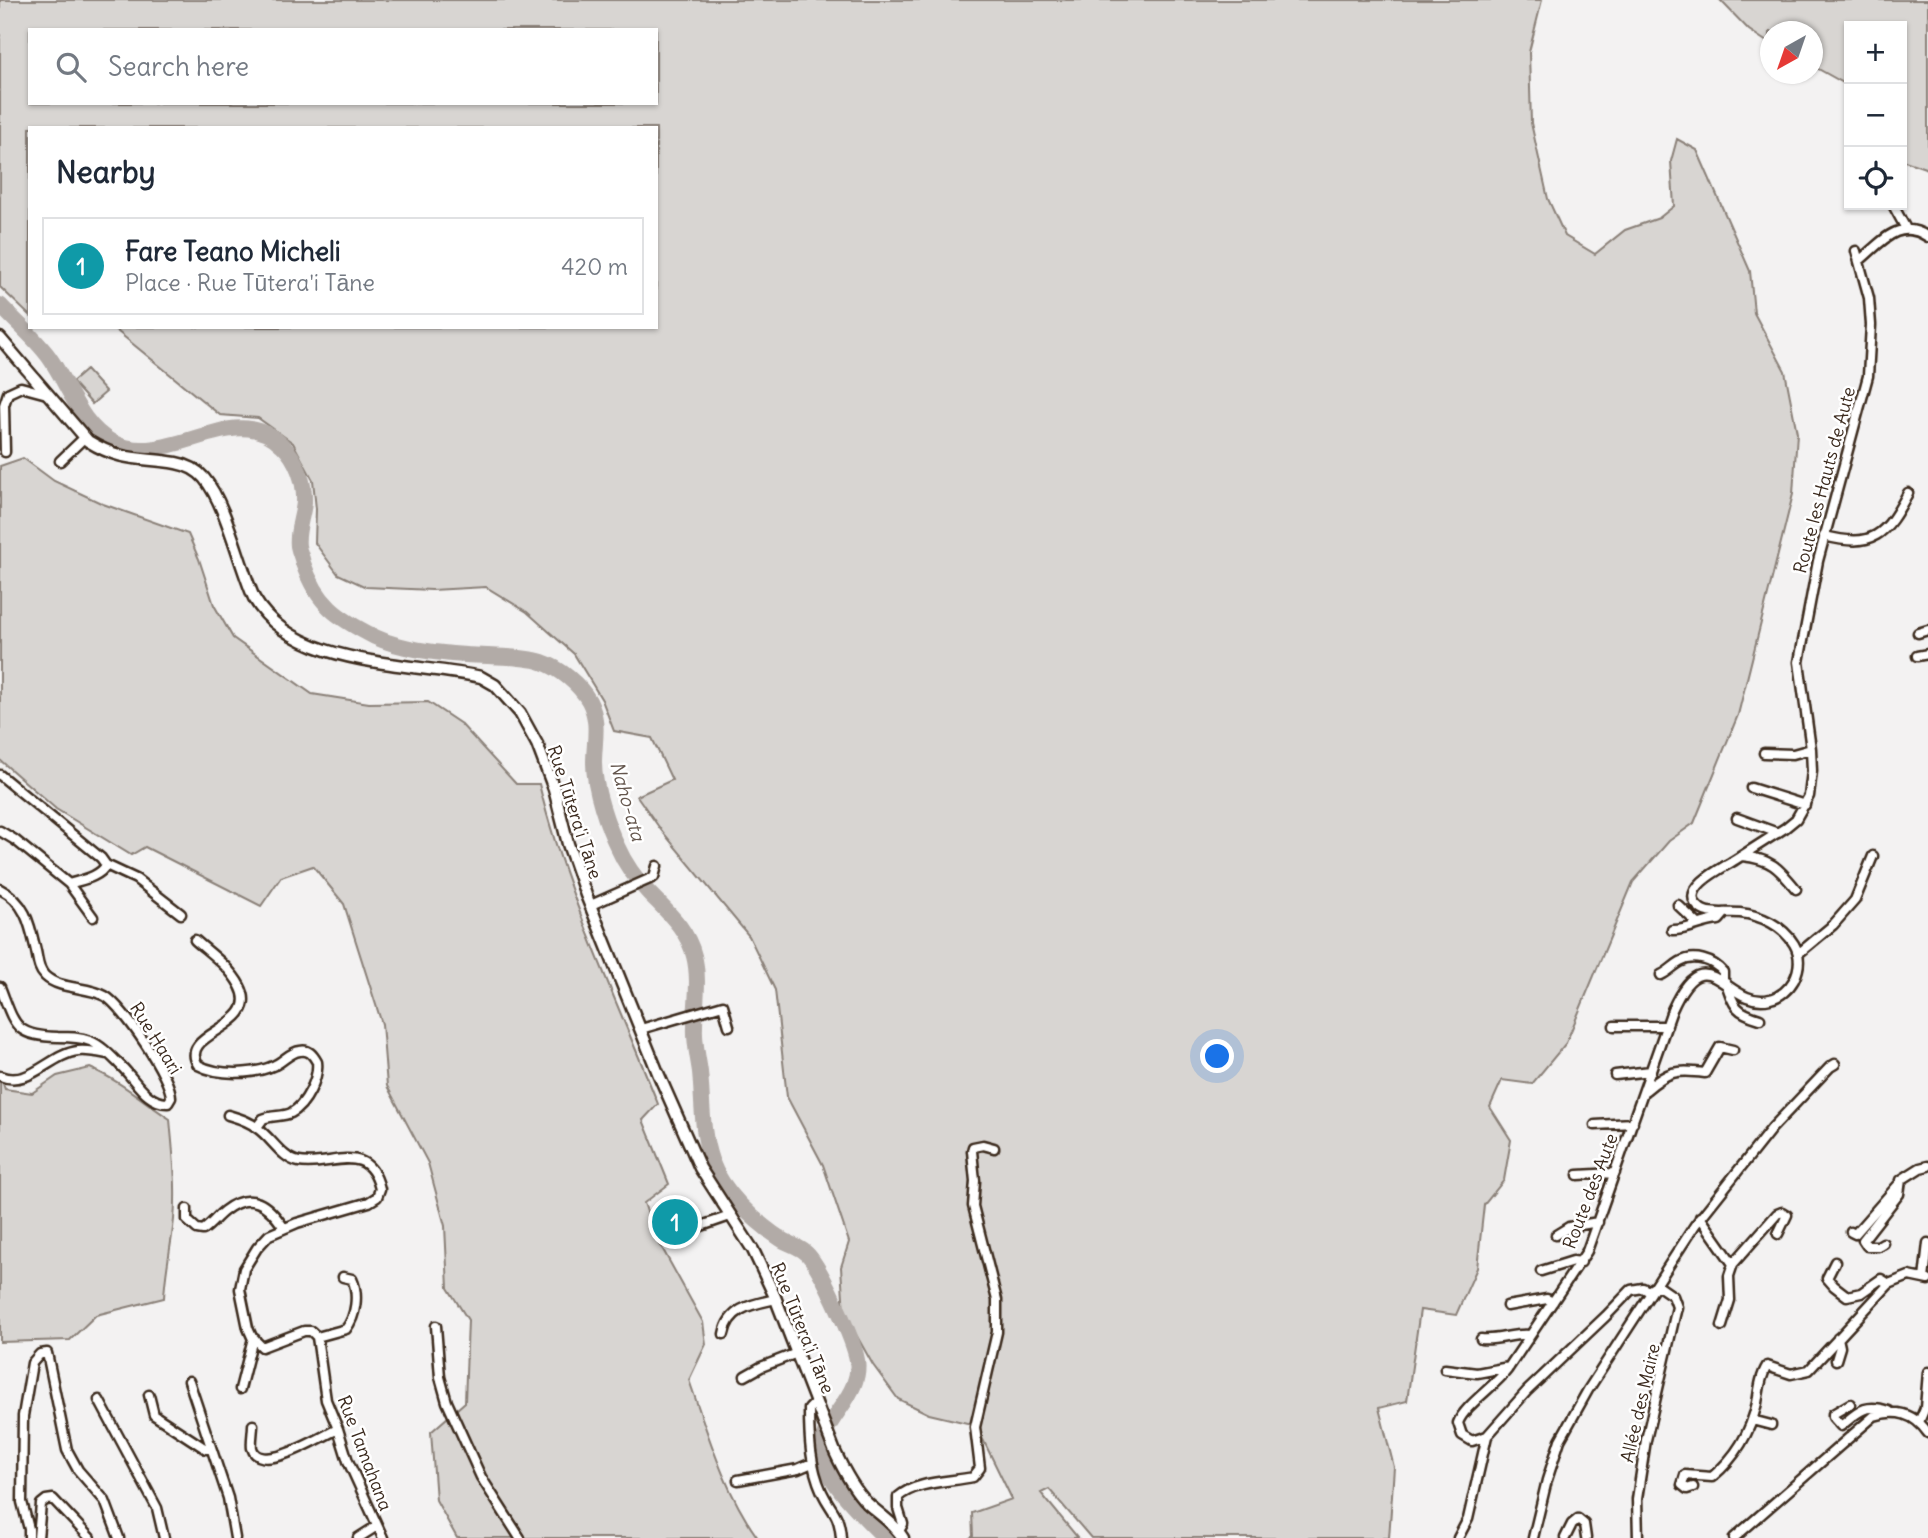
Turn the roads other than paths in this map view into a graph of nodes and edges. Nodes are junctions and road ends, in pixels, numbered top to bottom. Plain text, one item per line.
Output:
1 (1896, 210) edge
2 (1905, 228) junction
3 (1928, 237) edge
4 (1856, 251) dead end
5 (1859, 261) junction
6 (0, 338) edge
7 (47, 394) junction
8 (84, 438) junction
9 (5, 452) dead end
10 (60, 461) dead end
11 (1908, 493) dead end
12 (1824, 536) junction
13 (1928, 630) edge
14 (1918, 633) dead end
15 (1928, 654) edge
16 (1917, 656) dead end
17 (1811, 749) junction
18 (1764, 752) dead end
19 (0, 775) edge
20 (1751, 788) dead end
21 (1805, 805) junction
22 (1737, 818) dead end
23 (0, 831) edge
24 (1778, 833) junction
25 (1741, 856) junction
26 (1873, 856) dead end
27 (106, 865) junction
28 (657, 866) dead end
29 (69, 884) junction
30 (0, 889) edge
31 (1796, 889) dead end
32 (591, 905) junction
33 (1678, 905) dead end
34 (1725, 913) junction
35 (181, 914) dead end
36 (93, 917) dead end
37 (1698, 923) junction
38 (1672, 930) dead end
39 (195, 940) dead end
40 (1798, 954) junction
41 (1661, 975) dead end
42 (1724, 982) junction
43 (0, 987) edge
44 (1760, 1019) dead end
45 (729, 1026) dead end
46 (1614, 1026) dead end
47 (1667, 1026) junction
48 (641, 1028) junction
49 (1733, 1050) dead end
50 (107, 1054) junction
51 (1835, 1064) dead end
52 (1651, 1071) junction
53 (1615, 1075) dead end
54 (0, 1076) edge
55 (1643, 1092) junction
56 (228, 1115) dead end
57 (1633, 1123) junction
58 (1595, 1125) dead end
59 (257, 1127) junction
60 (994, 1148) dead end
61 (1928, 1166) edge
62 (1615, 1173) junction
63 (1578, 1175) dead end
64 (1899, 1189) junction
65 (187, 1209) dead end
66 (730, 1216) junction
67 (1700, 1217) junction
68 (1598, 1222) junction
69 (284, 1228) junction
70 (684, 1232) dead end
71 (1851, 1232) dead end
72 (1778, 1234) dead end
73 (1556, 1235) dead end
74 (1883, 1243) dead end
75 (1928, 1243) edge
76 (1581, 1262) junction
77 (1835, 1262) dead end
78 (1733, 1264) junction
79 (1541, 1271) dead end
80 (343, 1277) dead end
81 (1926, 1279) edge
82 (1889, 1284) junction
83 (1657, 1285) junction
84 (776, 1299) junction
85 (1553, 1302) junction
86 (1507, 1306) dead end
87 (436, 1326) dead end
88 (1722, 1326) dead end
89 (724, 1334) dead end
90 (1530, 1335) junction
91 (317, 1337) junction
92 (1838, 1338) junction
93 (255, 1339) junction
94 (1481, 1339) dead end
95 (797, 1353) junction
96 (1836, 1360) dead end
97 (1509, 1367) junction
98 (1445, 1369) dead end
99 (1928, 1372) edge
100 (745, 1376) dead end
101 (189, 1381) dead end
102 (240, 1389) dead end
103 (149, 1395) dead end
104 (99, 1400) dead end
105 (816, 1402) junction
106 (1850, 1404) dead end
107 (1892, 1412) junction
108 (1752, 1420) junction
109 (1919, 1422) junction
110 (253, 1425) dead end
111 (1771, 1425) dead end
112 (338, 1429) junction
113 (1928, 1433) edge
114 (1487, 1436) junction
115 (211, 1449) junction
116 (812, 1463) junction
117 (738, 1480) dead end
118 (1693, 1487) dead end
119 (377, 1526) junction
120 (901, 1535) edge
121 (29, 1538) edge
122 (38, 1538) edge
123 (90, 1538) edge
124 (119, 1538) edge
125 (164, 1538) edge
126 (235, 1538) edge
127 (358, 1538) edge
128 (383, 1538) edge
129 (520, 1538) edge
130 (841, 1538) edge
131 (1458, 1538) edge
132 (1533, 1538) edge
133 (1565, 1538) edge
134 (1586, 1538) edge
135 (1639, 1538) edge
136 (1734, 1538) edge

1 - 2 street
2 - 3 street
2 - 5 street
4 - 5 street, Route les Hauts de Aute
5 - 12 street, Route les Hauts de Aute
6 - 7 street, Rue Tūtera'i Tāne
7 - 8 street, Rue Tūtera'i Tāne
7 - 9 street
8 - 10 street
8 - 32 street, Rue Tūtera'i Tāne
11 - 12 street
12 - 17 street, Route les Hauts de Aute
13 - 14 street
15 - 16 street
17 - 18 street
17 - 21 street
19 - 27 street
20 - 21 street
21 - 24 street
22 - 24 street
23 - 29 street
24 - 25 street
25 - 31 street
25 - 34 street
26 - 40 street
27 - 29 street
27 - 35 street
28 - 32 street
29 - 36 street
30 - 50 street, Rue Haari
32 - 48 street, Rue Tūtera'i Tāne
33 - 37 street
34 - 37 street
34 - 40 street
37 - 38 street
39 - 59 street
40 - 42 street, Route des Aute
41 - 42 street
42 - 44 street
42 - 47 street, Route des Aute
43 - 50 street, Rue Haari
45 - 48 street
46 - 47 street
47 - 52 street, Route des Aute
48 - 66 street, Rue Tūtera'i Tāne
49 - 55 street
50 - 54 street
51 - 67 street
52 - 53 street
52 - 55 street, Route des Aute
55 - 57 street, Route des Aute
56 - 59 street
57 - 58 street
57 - 62 street, Route des Aute
59 - 69 street
60 - 120 street
61 - 64 street
62 - 63 street
62 - 68 street, Route des Aute
64 - 71 street
64 - 74 street
65 - 69 street
66 - 70 street
66 - 84 street, Rue Tūtera'i Tāne
67 - 78 street
67 - 83 street
68 - 73 street
68 - 76 street, Route des Aute
69 - 93 street
72 - 78 street
75 - 81 street
76 - 79 street
76 - 85 street, Route des Aute
77 - 82 street
78 - 88 street
80 - 91 street
81 - 82 street
82 - 92 street
83 - 114 street
83 - 132 street
83 - 135 street, Allée des Maire
84 - 89 street
84 - 95 street, Rue Tūtera'i Tāne
85 - 86 street
85 - 90 street, Route des Aute
87 - 129 street
90 - 94 street
90 - 97 street, Route des Aute
91 - 93 street
91 - 112 street, Rue Tamahana
92 - 96 street
92 - 108 street
93 - 102 street
95 - 100 street
95 - 105 street, Rue Tūtera'i Tāne
97 - 98 street
97 - 114 street, Route des Aute
99 - 109 street
101 - 115 street
103 - 115 street
104 - 125 street
105 - 116 street
105 - 120 street, Rue Tūtera'i Tāne
106 - 107 street
107 - 109 street
107 - 136 street
108 - 111 street
108 - 118 street
109 - 113 street
110 - 112 street
112 - 119 street, Rue Tamahana
114 - 131 street
115 - 126 street
116 - 117 street
116 - 130 street
119 - 127 street
119 - 128 street, Rue Tamahana
121 - 124 street
122 - 123 street
133 - 134 street

